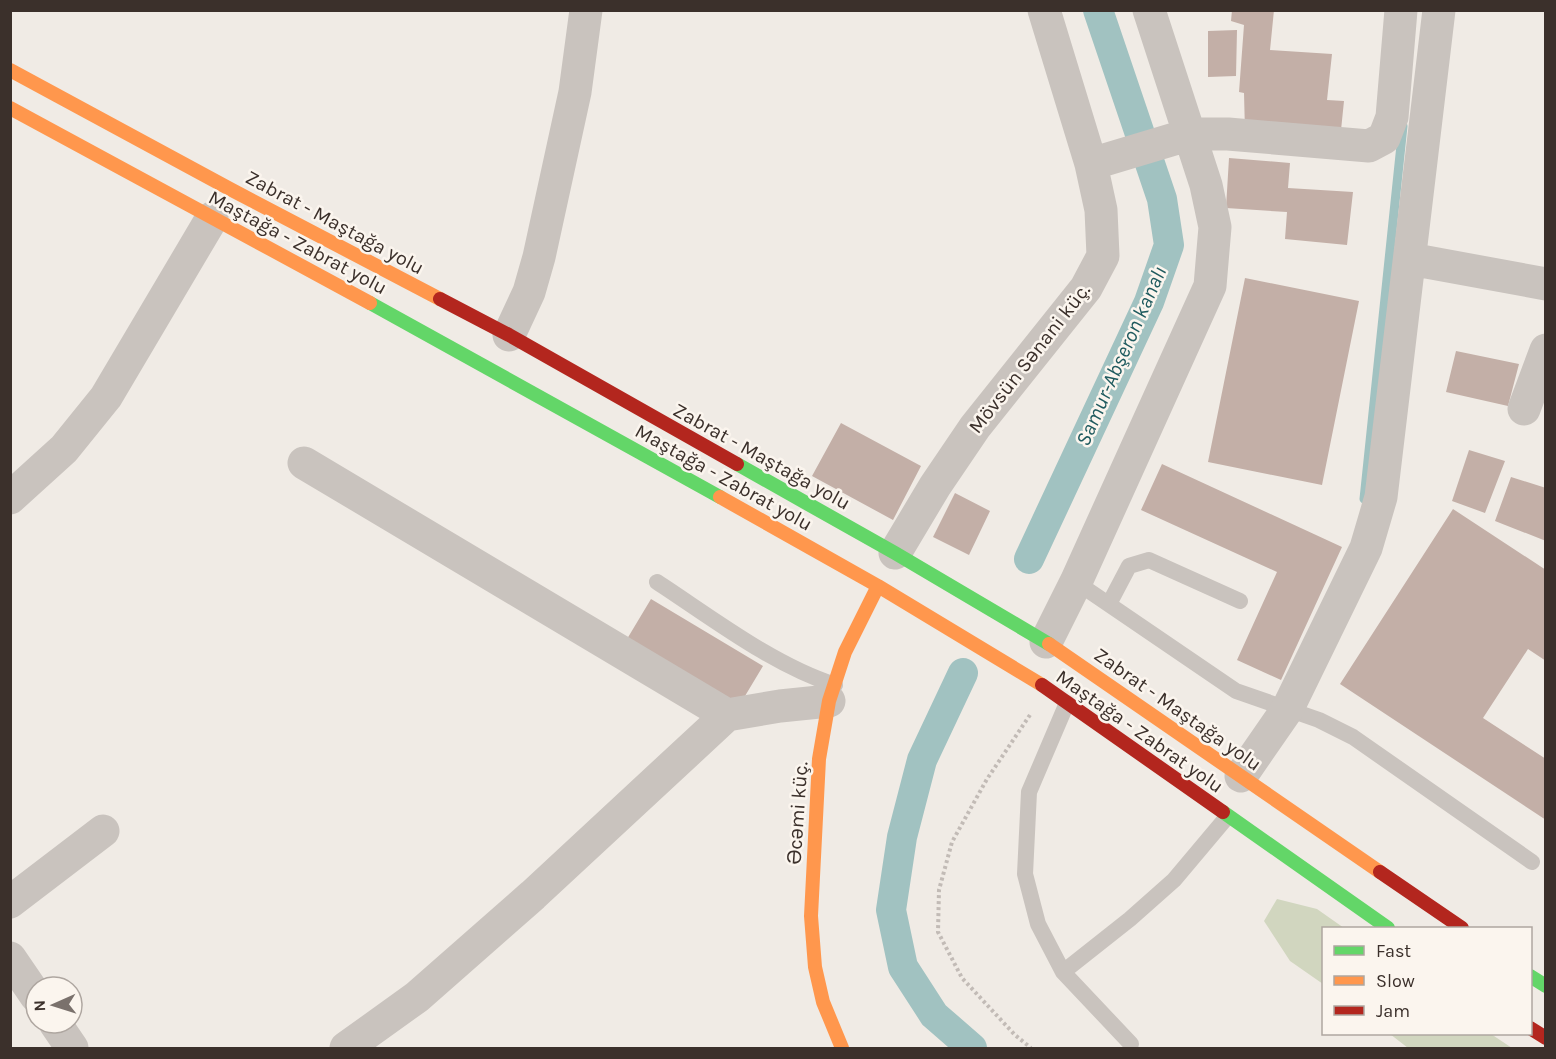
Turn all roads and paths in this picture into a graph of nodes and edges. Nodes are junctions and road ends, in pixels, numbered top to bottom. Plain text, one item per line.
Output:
1 (586, 10) edge
2 (1044, 10) edge
3 (1149, 10) edge
4 (1401, 10) edge
5 (1439, 10) edge
6 (10, 70) edge
7 (10, 108) edge
8 (1191, 134) junction
9 (1091, 164) junction
10 (212, 218) junction
11 (1410, 259) junction
12 (1545, 284) edge
13 (509, 336) junction
14 (1545, 350) edge
15 (1524, 409) dead end
16 (304, 463) dead end
17 (10, 498) edge
18 (886, 569) junction
19 (657, 582) dead end
20 (1076, 582) junction
21 (1240, 601) dead end
22 (1109, 604) junction
23 (1046, 642) junction
24 (1048, 689) junction
25 (832, 693) junction
26 (1067, 703) junction
27 (1288, 708) junction
28 (727, 715) junction
29 (1241, 776) junction
30 (1227, 817) junction
31 (103, 831) dead end
32 (1532, 862) dead end
33 (10, 902) edge
34 (1387, 927) edge
35 (1461, 927) edge
36 (10, 958) edge
37 (1063, 972) junction
38 (1532, 977) edge
39 (24, 978) edge
40 (1545, 986) edge
41 (1532, 1029) edge
42 (63, 1035) edge
43 (1545, 1038) edge
44 (1131, 1044) dead end
45 (72, 1048) edge
46 (346, 1048) edge
47 (842, 1048) edge
48 (1031, 1048) edge

1 - 13 street
2 - 9 street, Mövsün Sənani küç.
3 - 8 street
4 - 8 street
5 - 11 street
6 - 13 main road, Zabrat - Maştağa yolu
7 - 10 main road, Maştağa - Zabrat yolu
8 - 9 street
8 - 20 street
9 - 18 street, Mövsün Sənani küç.
10 - 17 street
10 - 18 main road, Maştağa - Zabrat yolu
11 - 12 street
11 - 27 street
13 - 18 main road, Zabrat - Maştağa yolu
14 - 15 street
16 - 28 street
18 - 23 main road, Zabrat - Maştağa yolu
18 - 24 main road, Maştağa - Zabrat yolu
18 - 25 main road, Əcəmi küç.
19 - 25 lane
20 - 22 lane
20 - 23 street
21 - 22 lane
22 - 27 lane
23 - 29 main road, Zabrat - Maştağa yolu
24 - 26 main road, Maştağa - Zabrat yolu
24 - 48 path
25 - 28 street
25 - 47 main road, Əcəmi küç.
26 - 30 main road, Maştağa - Zabrat yolu
26 - 37 lane
27 - 29 street
27 - 32 lane
28 - 46 street
29 - 35 main road, Zabrat - Maştağa yolu
30 - 34 main road, Maştağa - Zabrat yolu
30 - 37 lane
31 - 33 street
36 - 39 street
37 - 44 lane
38 - 40 main road
41 - 43 main road
42 - 45 street

